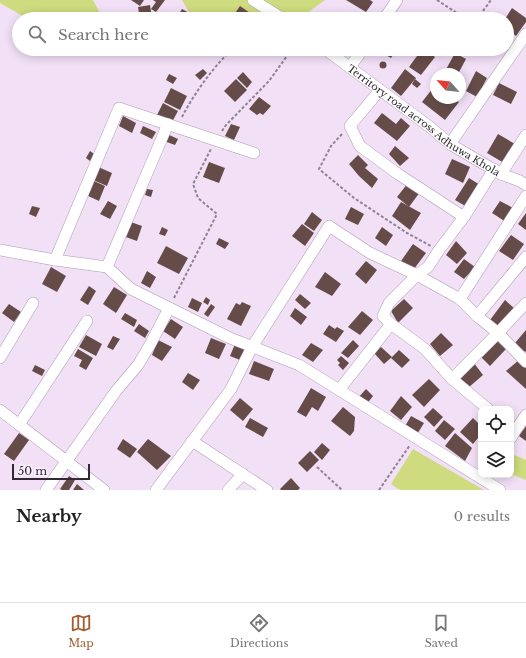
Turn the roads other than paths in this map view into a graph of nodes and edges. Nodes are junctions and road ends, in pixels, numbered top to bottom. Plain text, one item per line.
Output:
1 (253, 0) edge
2 (397, 0) edge
3 (272, 12) edge
4 (389, 12) edge
5 (526, 34) edge
6 (514, 51) edge
7 (335, 56) edge
8 (358, 56) edge
9 (511, 56) edge
10 (350, 67) junction
11 (380, 90) junction
12 (172, 126) junction
13 (526, 135) edge
14 (450, 144) junction
15 (526, 149) edge
16 (254, 153) dead end
17 (497, 171) junction
18 (526, 185) edge
19 (526, 196) edge
20 (464, 217) junction
21 (2, 253) edge
22 (526, 257) edge
23 (55, 260) junction
24 (107, 267) junction
25 (418, 275) junction
26 (460, 299) junction
27 (33, 303) dead end
28 (526, 303) edge
29 (170, 308) junction
30 (477, 316) junction
31 (87, 321) dead end
32 (391, 324) junction
33 (498, 333) junction
34 (252, 347) junction
35 (0, 358) edge
36 (526, 362) edge
37 (452, 380) junction
38 (339, 390) junction
39 (484, 406) edge
40 (0, 410) edge
41 (526, 415) edge
42 (19, 425) junction
43 (514, 430) edge
44 (192, 441) junction
45 (66, 461) junction
46 (242, 474) junction
47 (490, 479) edge
48 (46, 490) edge
49 (104, 490) edge
50 (156, 490) edge
51 (228, 490) edge
52 (267, 490) edge
53 (500, 490) edge

1 - 3 street
2 - 4 street
5 - 6 street
7 - 10 street, Territory road across Adhuwa Khola
8 - 10 street
9 - 14 street
10 - 11 street, Territory road across Adhuwa Khola
11 - 14 street, Territory road across Adhuwa Khola
11 - 20 street
12 - 16 street
12 - 23 street
12 - 24 street
13 - 17 street
14 - 17 street, Territory road across Adhuwa Khola
15 - 17 street
17 - 18 street, Territory road across Adhuwa Khola
17 - 20 street
19 - 26 street
20 - 25 street
21 - 23 street
22 - 30 street
23 - 24 street
24 - 29 street
25 - 26 street
25 - 32 street
25 - 34 street
26 - 30 street
27 - 35 street
28 - 33 street
29 - 34 street
29 - 45 street
30 - 33 street
31 - 42 street
32 - 37 street
32 - 38 street
33 - 36 street
33 - 37 street
34 - 38 street
34 - 44 street
37 - 39 street
38 - 47 street
40 - 42 street
41 - 43 street
42 - 45 street
44 - 46 street
44 - 50 street
45 - 48 street
45 - 49 street
46 - 51 street
46 - 52 street
47 - 53 street

